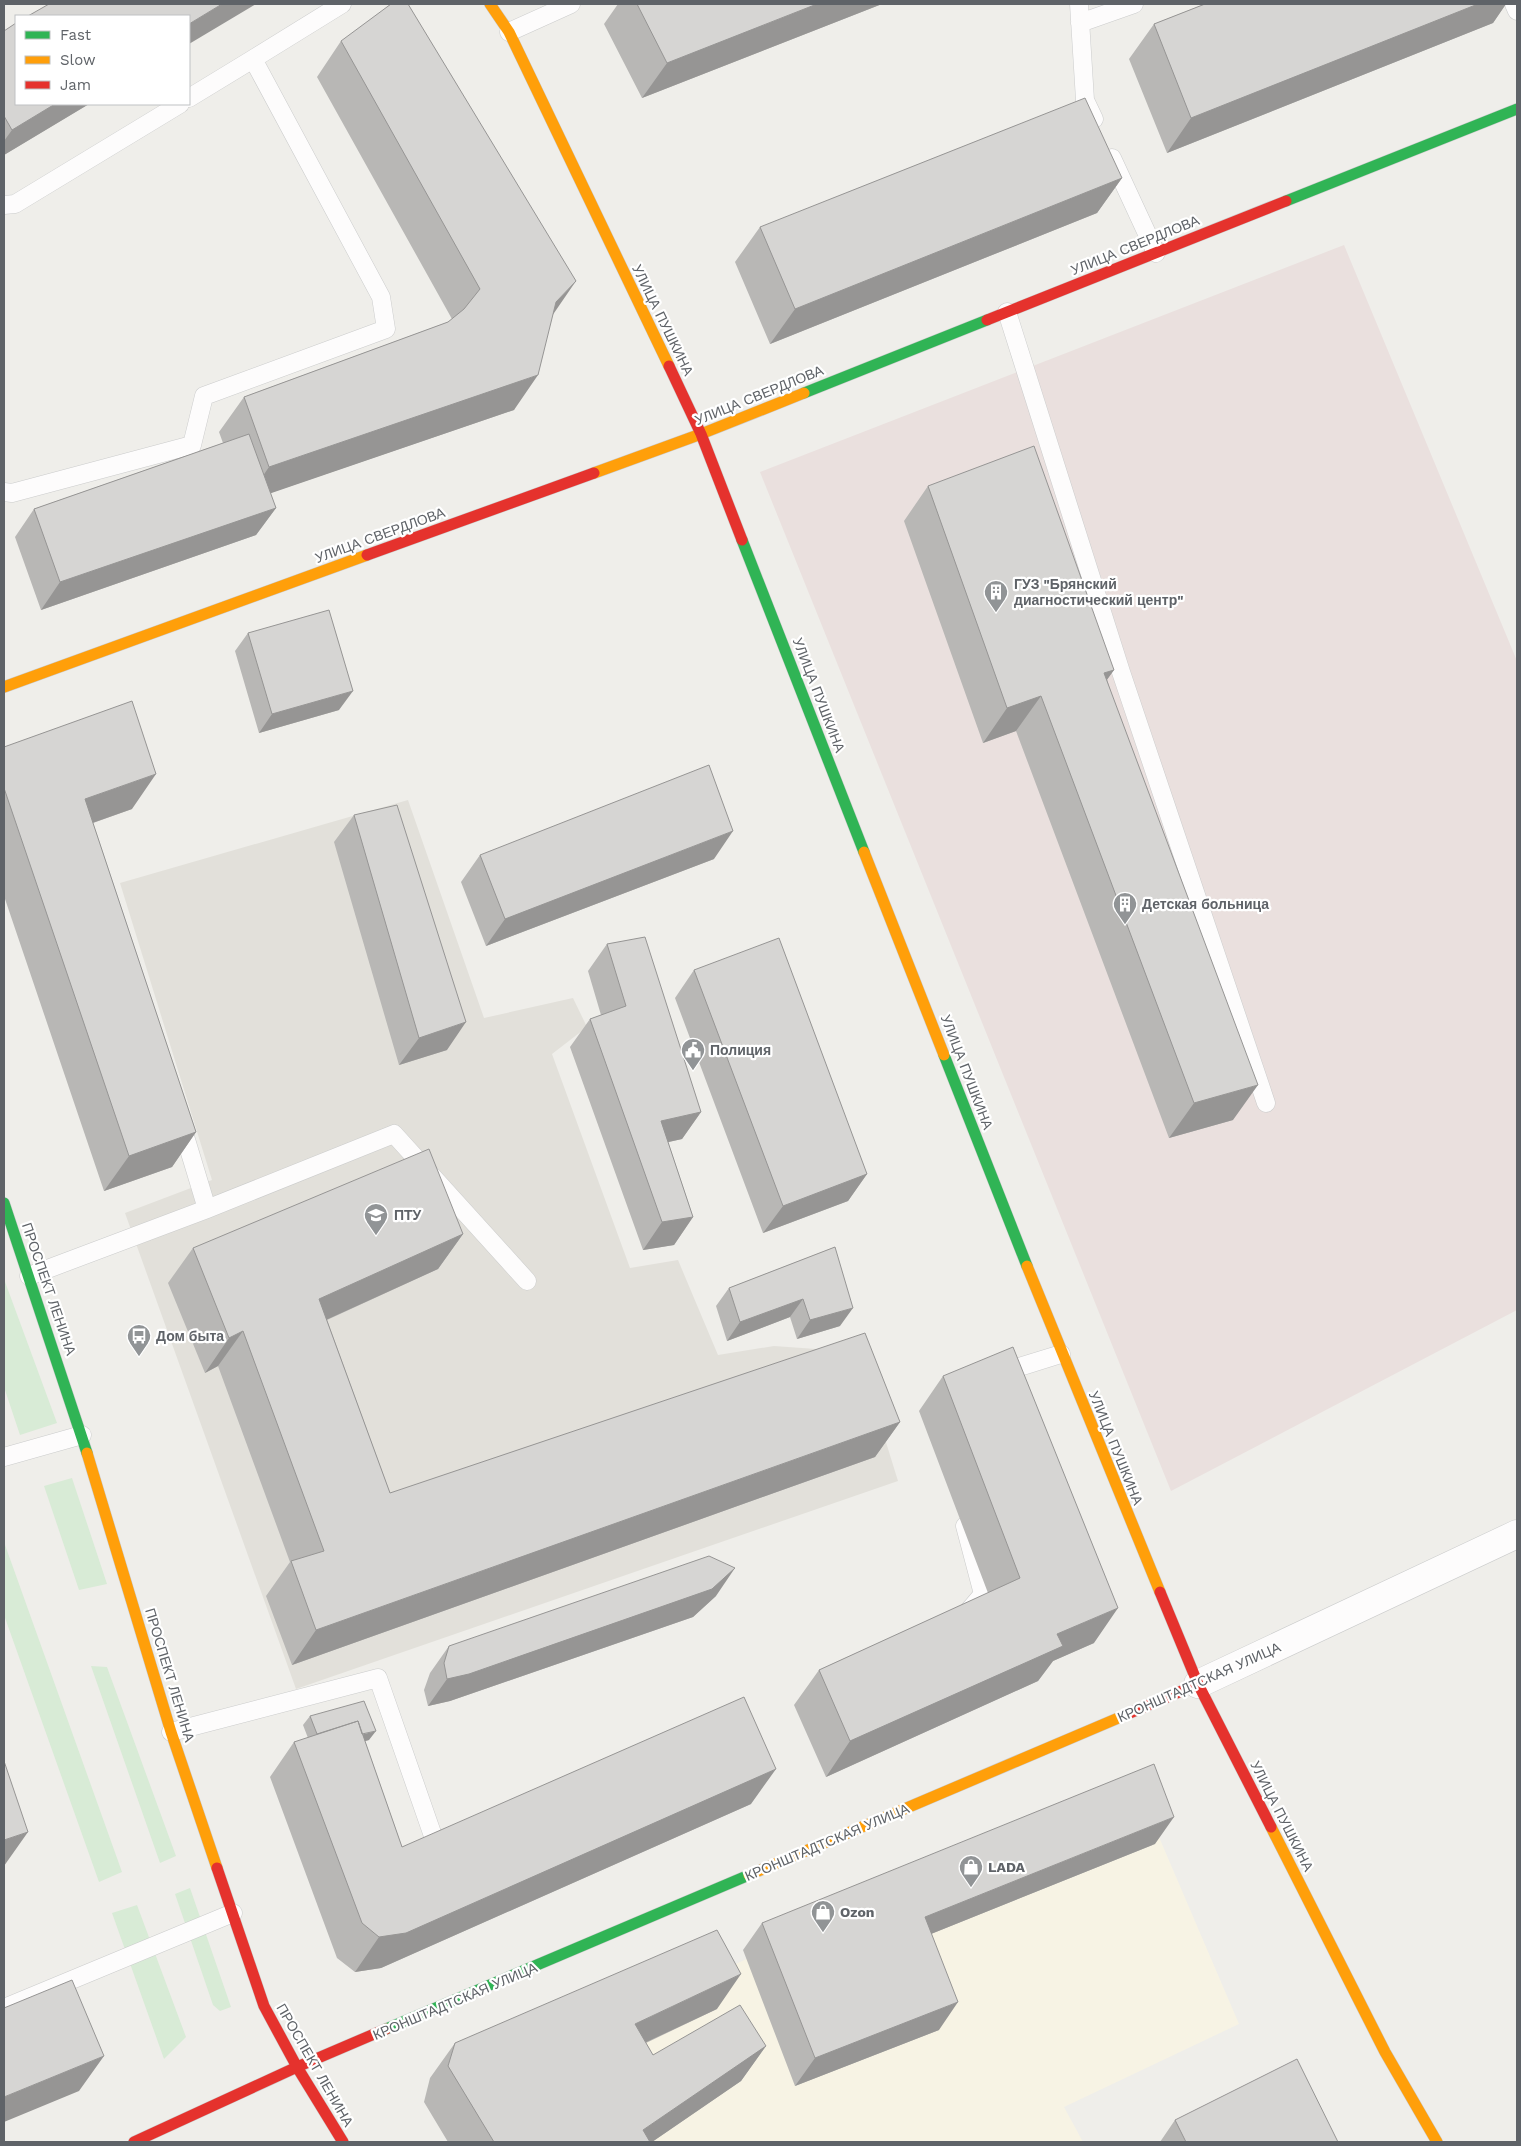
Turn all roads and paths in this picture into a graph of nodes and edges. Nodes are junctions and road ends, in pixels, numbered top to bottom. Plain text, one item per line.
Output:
1 (342, 4) edge
2 (490, 4) edge
3 (571, 4) edge
4 (1079, 4) edge
5 (1134, 4) edge
6 (1514, 4) edge
7 (1517, 11) edge
8 (1080, 23) junction
9 (509, 32) junction
10 (253, 59) junction
11 (190, 97) edge
12 (178, 105) edge
13 (1517, 109) edge
14 (4, 205) edge
15 (1156, 252) junction
16 (1007, 312) junction
17 (701, 434) junction
18 (4, 492) edge
19 (4, 687) edge
20 (1266, 1103) dead end
21 (175, 1105) edge
22 (4, 1202) edge
23 (207, 1209) junction
24 (29, 1276) junction
25 (527, 1281) dead end
26 (1061, 1354) junction
27 (981, 1380) edge
28 (82, 1435) junction
29 (4, 1457) edge
30 (960, 1508) dead end
31 (1517, 1534) edge
32 (958, 1625) edge
33 (1198, 1684) junction
34 (171, 1732) junction
35 (453, 1863) edge
36 (233, 1913) junction
37 (4, 2008) edge
38 (297, 2067) junction
39 (134, 2142) edge
40 (343, 2142) edge
41 (1437, 2142) edge

1 - 10 lane
2 - 9 main road, УЛИЦА ПУШКИНА
3 - 9 lane
4 - 8 lane
5 - 8 lane
6 - 7 lane
8 - 15 lane
9 - 17 main road, УЛИЦА ПУШКИНА
10 - 11 lane
10 - 18 lane
12 - 14 lane
13 - 15 main road, УЛИЦА СВЕРДЛОВА
15 - 16 main road, УЛИЦА СВЕРДЛОВА
16 - 17 main road, УЛИЦА СВЕРДЛОВА
16 - 20 lane
17 - 19 main road, УЛИЦА СВЕРДЛОВА
17 - 26 main road, УЛИЦА ПУШКИНА
21 - 23 lane
22 - 24 main road, ПРОСПЕКТ ЛЕНИНА
23 - 24 lane
23 - 25 lane
24 - 28 main road, ПРОСПЕКТ ЛЕНИНА
26 - 27 lane
26 - 33 main road, УЛИЦА ПУШКИНА
28 - 29 lane
28 - 34 main road, ПРОСПЕКТ ЛЕНИНА
30 - 32 lane
31 - 33 street, КРОНШТАДТСКАЯ УЛИЦА
33 - 38 main road, КРОНШТАДТСКАЯ УЛИЦА
33 - 41 main road, УЛИЦА ПУШКИНА
34 - 35 lane
34 - 36 main road, ПРОСПЕКТ ЛЕНИНА
36 - 37 lane
36 - 38 main road, ПРОСПЕКТ ЛЕНИНА
38 - 39 main road, КРОНШТАДТСКАЯ УЛИЦА
38 - 40 main road, ПРОСПЕКТ ЛЕНИНА

